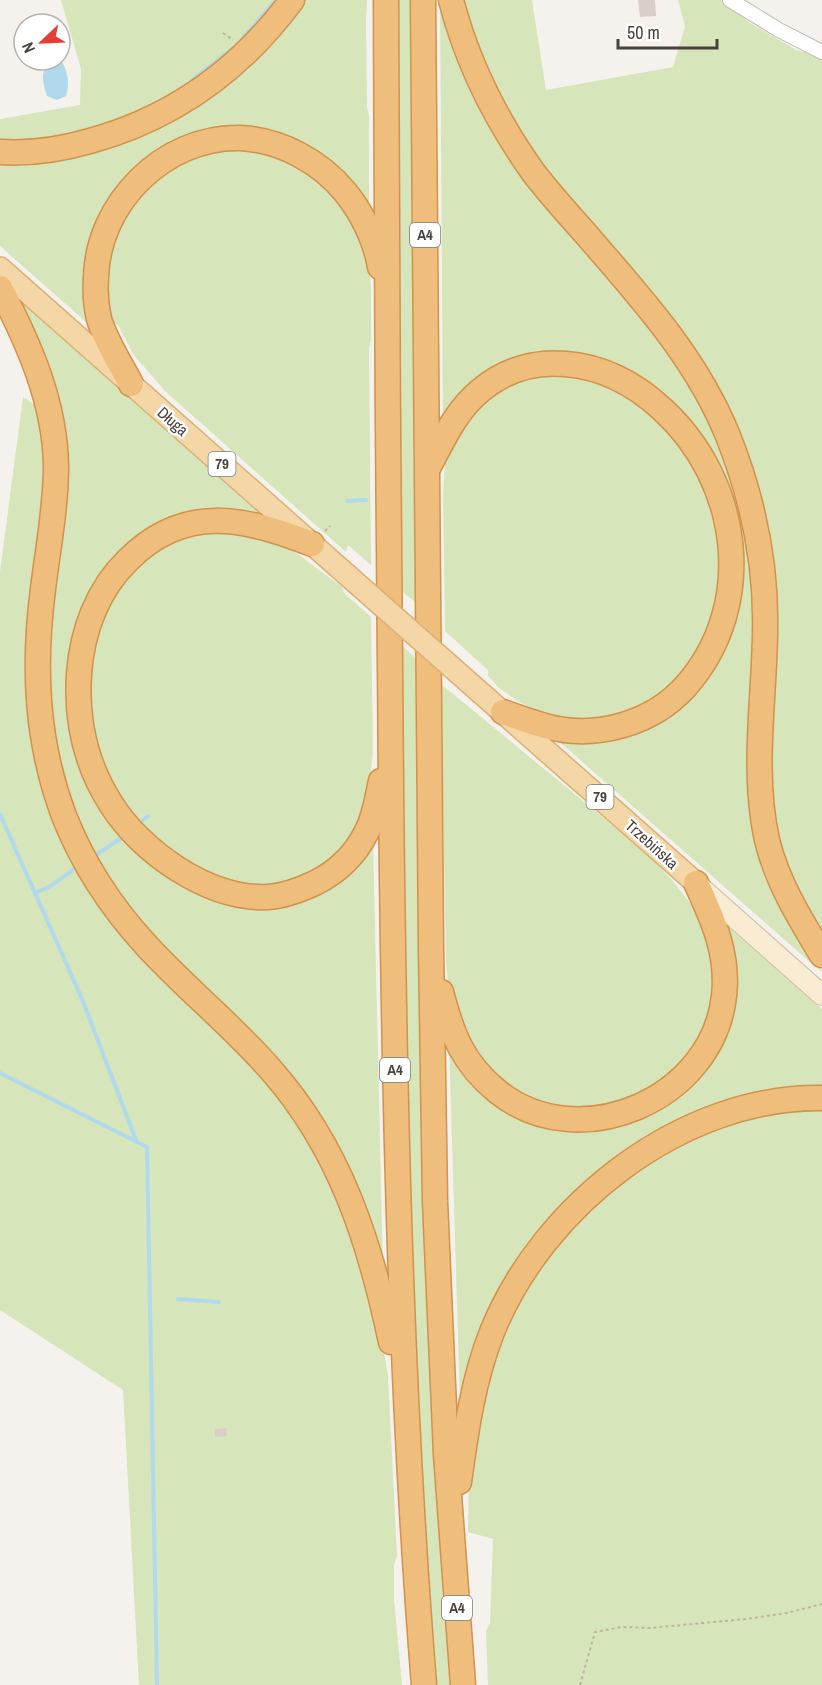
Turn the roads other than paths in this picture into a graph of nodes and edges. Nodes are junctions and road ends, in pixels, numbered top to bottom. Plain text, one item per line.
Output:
1 (292, 0) edge
2 (386, 0) edge
3 (423, 0) edge
4 (451, 0) edge
5 (730, 0) edge
6 (822, 52) edge
7 (0, 152) edge
8 (0, 268) edge
9 (0, 288) edge
10 (387, 315) junction
11 (131, 384) junction
12 (427, 470) junction
13 (317, 538) junction
14 (482, 694) joint
15 (503, 712) junction
16 (390, 735) junction
17 (696, 883) junction
18 (431, 948) junction
19 (822, 955) edge
20 (822, 994) edge
21 (822, 1098) edge
22 (405, 1406) junction
23 (451, 1532) junction
24 (424, 1685) edge
25 (463, 1685) edge

1 - 7 highway
2 - 10 highway, A4
3 - 12 highway, A4
4 - 19 highway
5 - 6 street
8 - 11 main road, Długa / 79
9 - 22 highway
10 - 11 highway
10 - 16 highway, A4
11 - 13 main road, Długa / 79
12 - 15 highway
12 - 18 highway, A4
13 - 14 main road, Długa / 79, bridge
13 - 16 highway
14 - 15 main road, Trzebińska / 79
15 - 17 main road, Trzebińska / 79
16 - 22 highway, A4
17 - 18 highway
17 - 20 main road, Trzebińska / 79
18 - 23 highway, A4
21 - 23 highway
22 - 24 highway, A4
23 - 25 highway, A4

